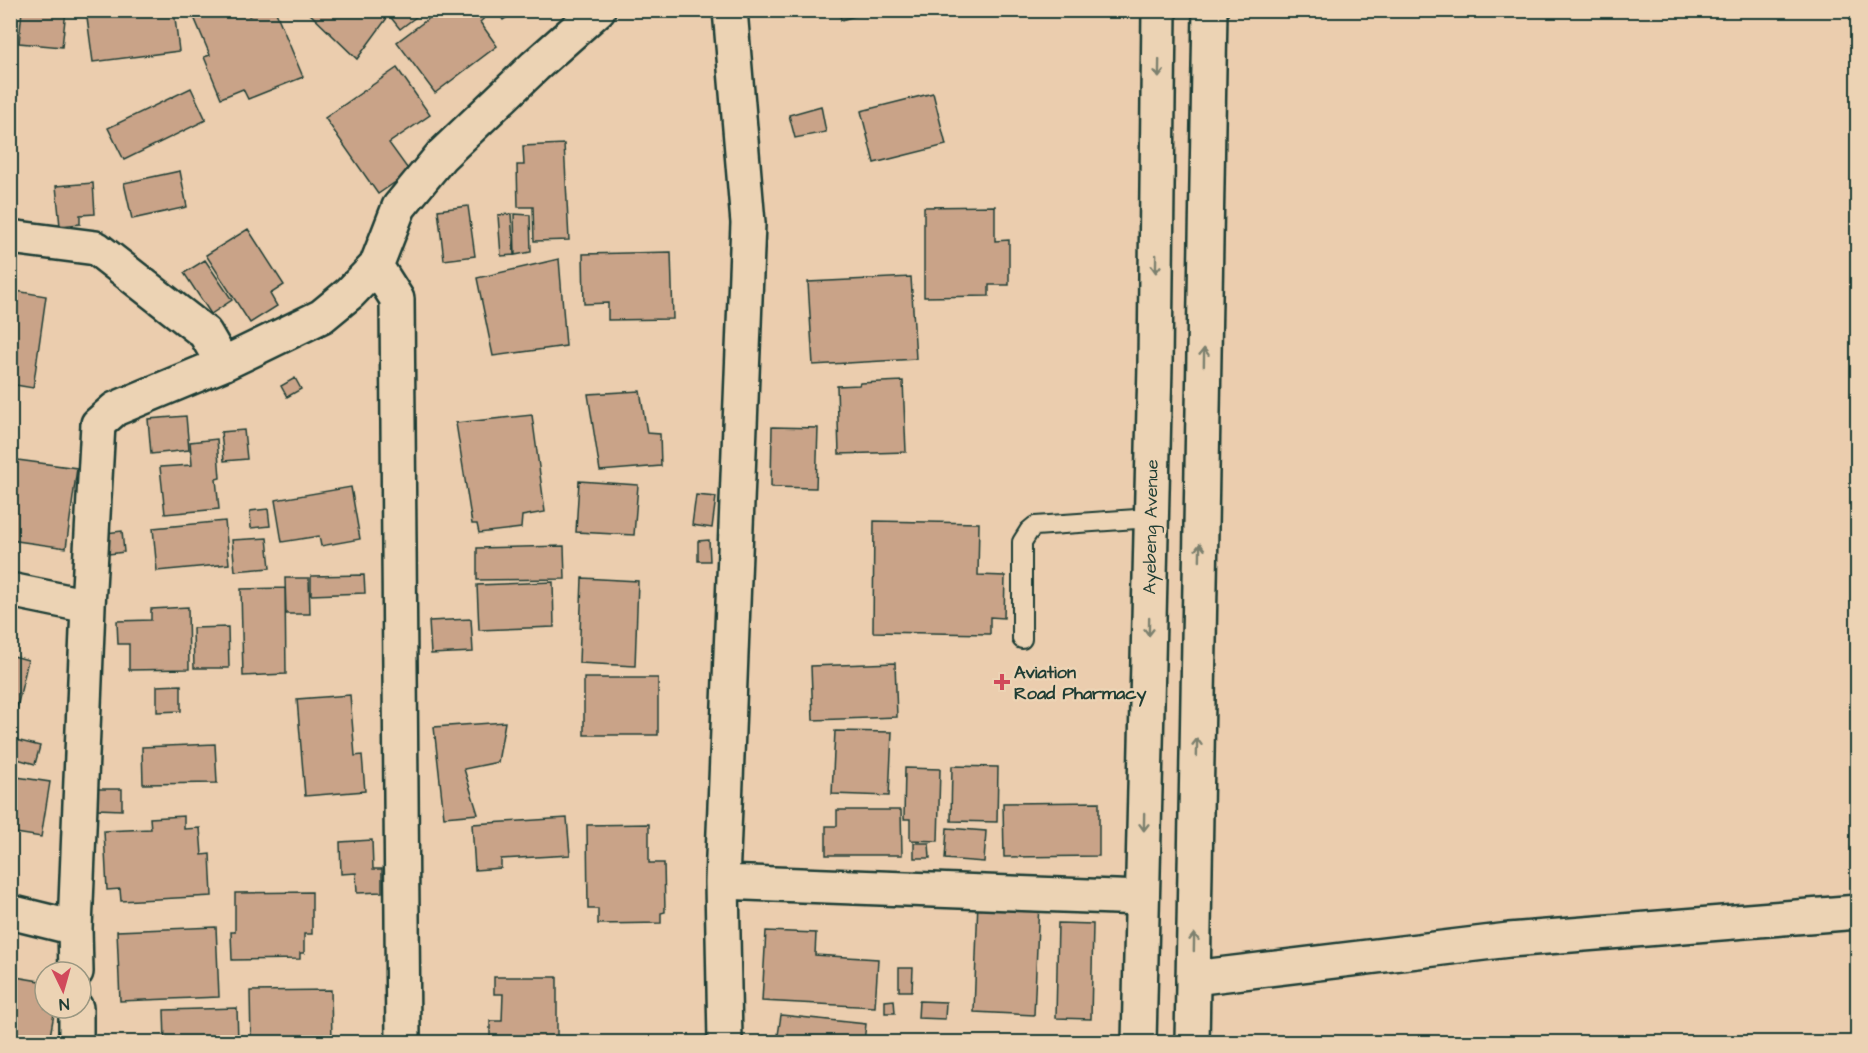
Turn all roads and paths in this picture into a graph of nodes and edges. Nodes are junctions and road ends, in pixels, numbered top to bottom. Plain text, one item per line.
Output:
1 (598, 10) edge
2 (730, 10) edge
3 (1159, 10) edge
4 (1210, 10) edge
5 (10, 237) edge
6 (376, 266) junction
7 (223, 364) junction
8 (1151, 518) junction
9 (10, 590) edge
10 (88, 606) junction
11 (1022, 639) dead end
12 (723, 882) junction
13 (1142, 898) junction
14 (10, 912) edge
15 (1857, 912) edge
16 (75, 928) junction
17 (76, 960) edge
18 (1193, 978) junction
19 (76, 1020) edge
20 (76, 1042) edge
21 (403, 1042) edge
22 (725, 1042) edge
23 (1139, 1042) edge
24 (1192, 1042) edge

1 - 6 street
2 - 12 street
3 -> 8 street, Ayebeng Avenue
18 -> 4 street
5 - 7 street
6 - 7 street
6 - 21 street
7 - 10 street
8 - 11 lane
8 -> 13 street, Ayebeng Avenue
9 - 10 street
10 - 16 street
12 - 13 street
12 - 22 street
13 - 23 street, Ayebeng Avenue
14 - 16 street
15 - 18 street
16 - 17 street
18 - 24 street
19 - 20 street

